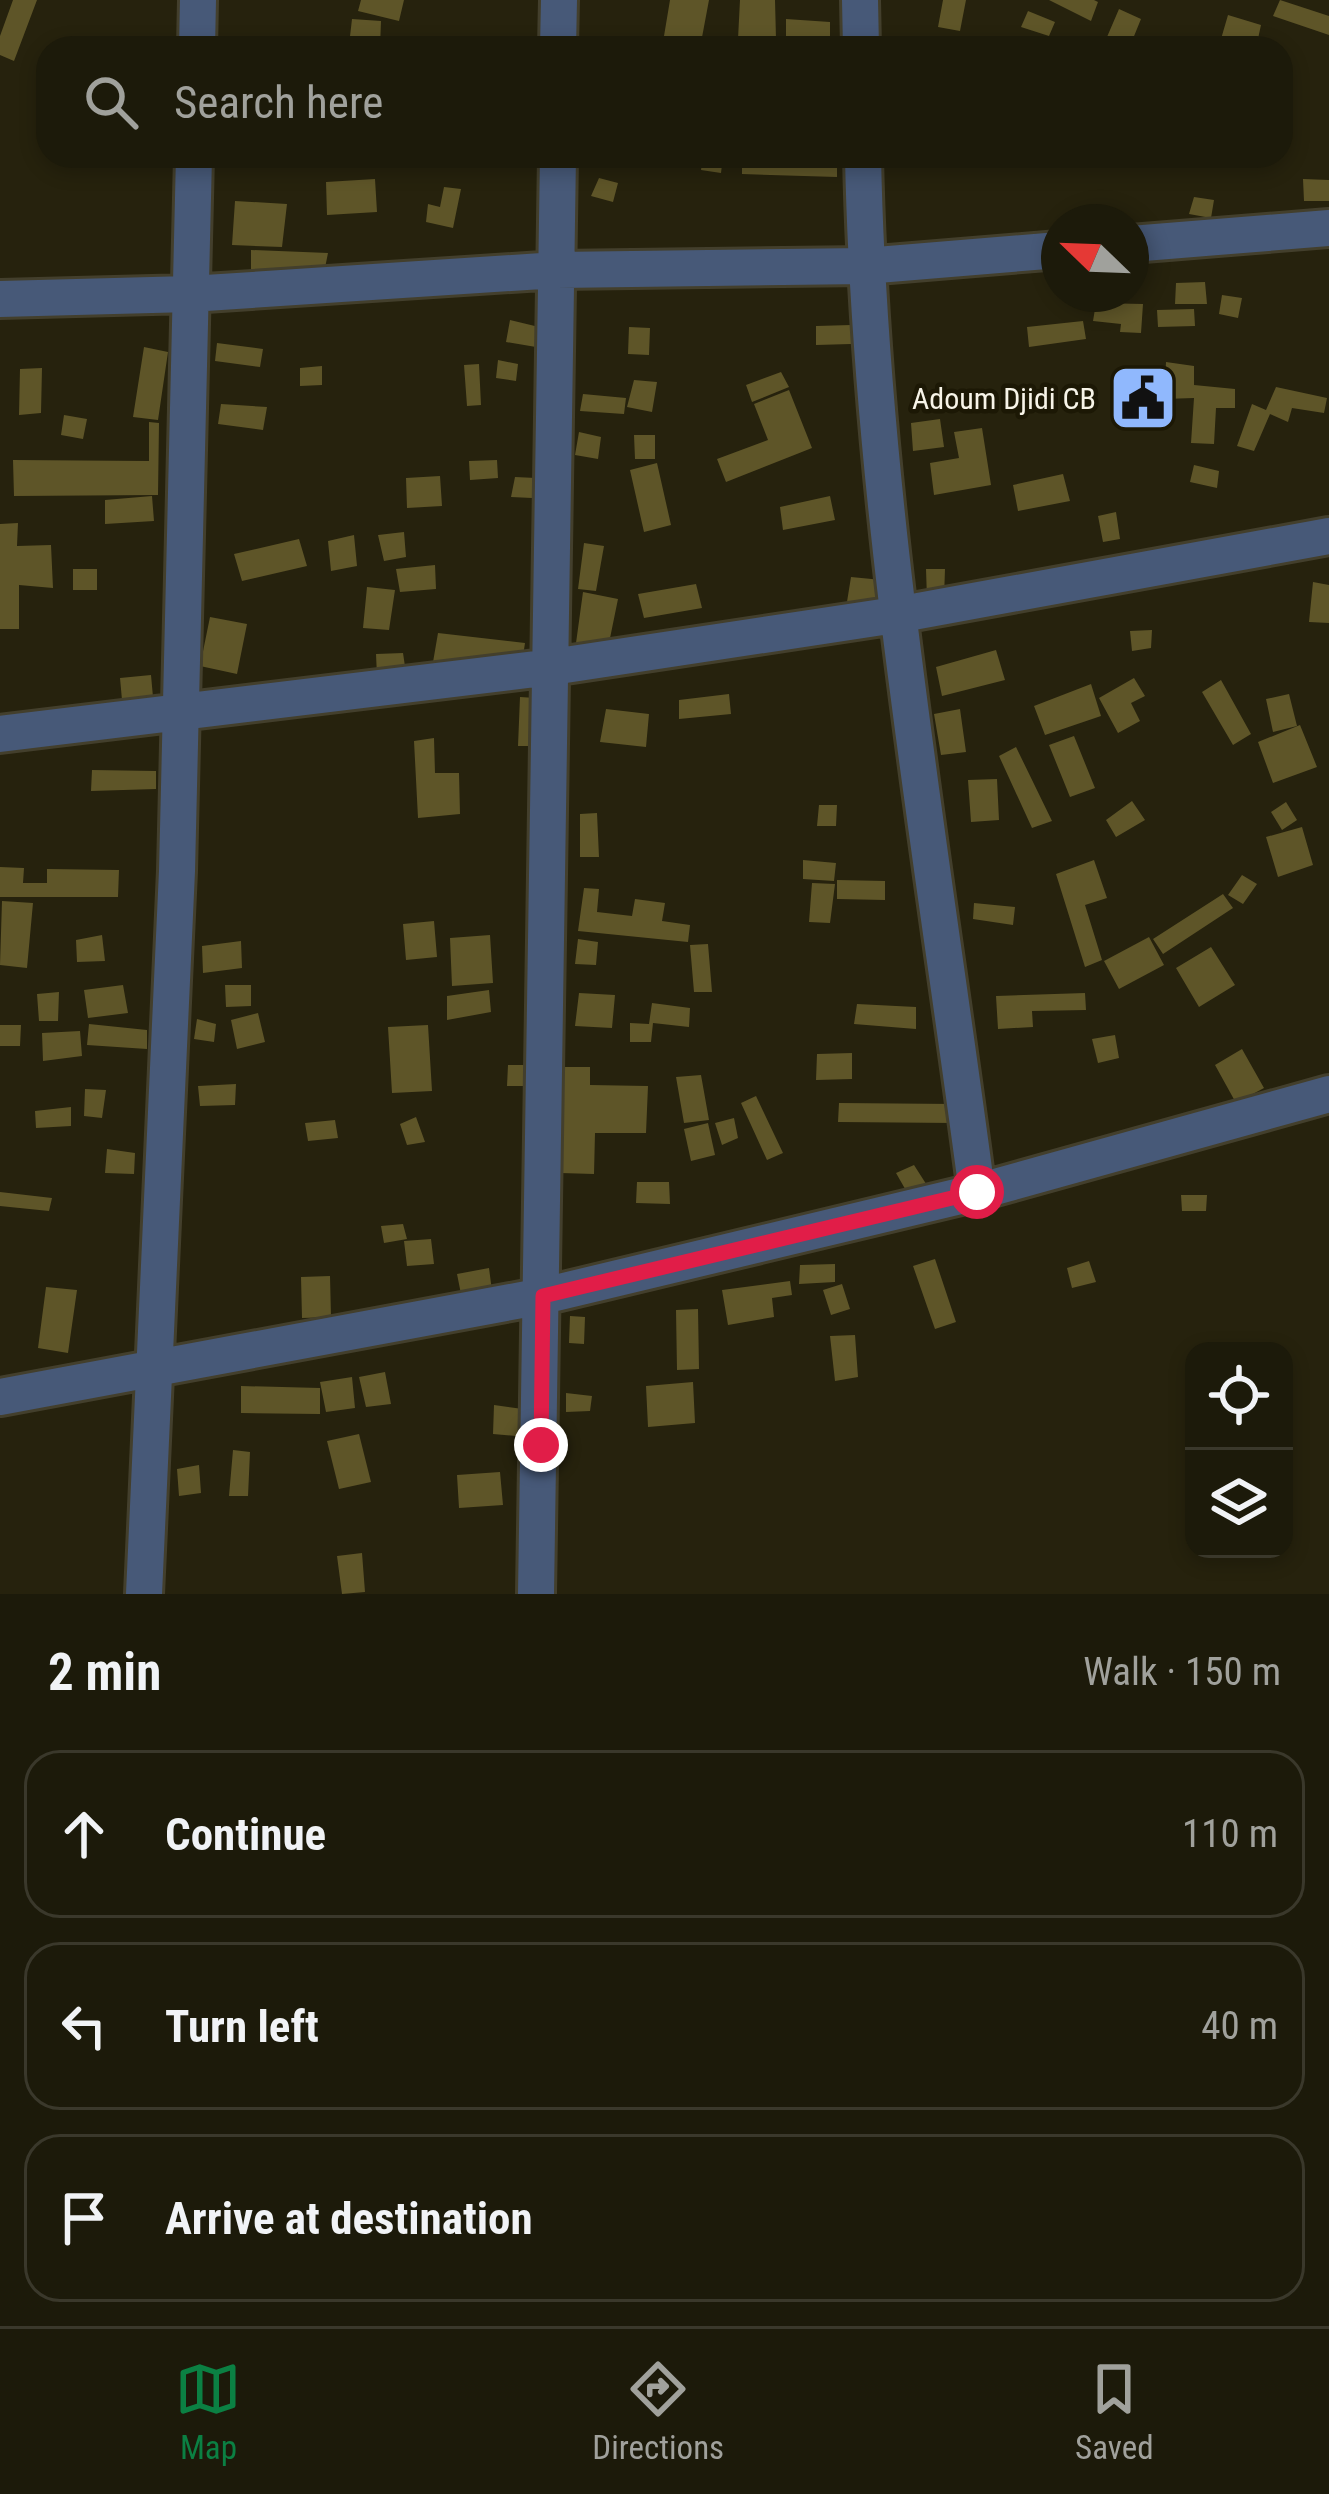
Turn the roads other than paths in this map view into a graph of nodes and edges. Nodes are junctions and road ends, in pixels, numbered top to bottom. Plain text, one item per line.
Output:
1 (198, 0) edge
2 (559, 0) edge
3 (860, 0) edge
4 (196, 36) edge
5 (558, 36) edge
6 (861, 36) edge
7 (194, 168) edge
8 (558, 168) edge
9 (863, 168) edge
10 (1329, 228) edge
11 (1149, 243) edge
12 (1041, 251) edge
13 (866, 266) junction
14 (557, 270) junction
15 (190, 294) junction
16 (0, 299) edge
17 (1329, 536) edge
18 (902, 614) junction
19 (552, 667) junction
20 (177, 711) junction
21 (0, 734) edge
22 (1329, 1094) edge
23 (977, 1192) junction
24 (543, 1296) junction
25 (155, 1368) junction
26 (0, 1397) edge
27 (144, 1594) edge
28 (536, 1594) edge

1 - 4 street
2 - 5 street
3 - 6 street
7 - 15 street
8 - 14 street
9 - 13 street
10 - 11 street
12 - 13 street
13 - 14 street
13 - 18 street
14 - 15 street
14 - 19 street
15 - 16 street
15 - 20 street
17 - 18 street
18 - 19 street
18 - 23 street
19 - 20 street
19 - 24 street
20 - 21 street
20 - 25 street
22 - 23 street
23 - 24 street
24 - 25 street
24 - 28 street
25 - 26 street
25 - 27 street

